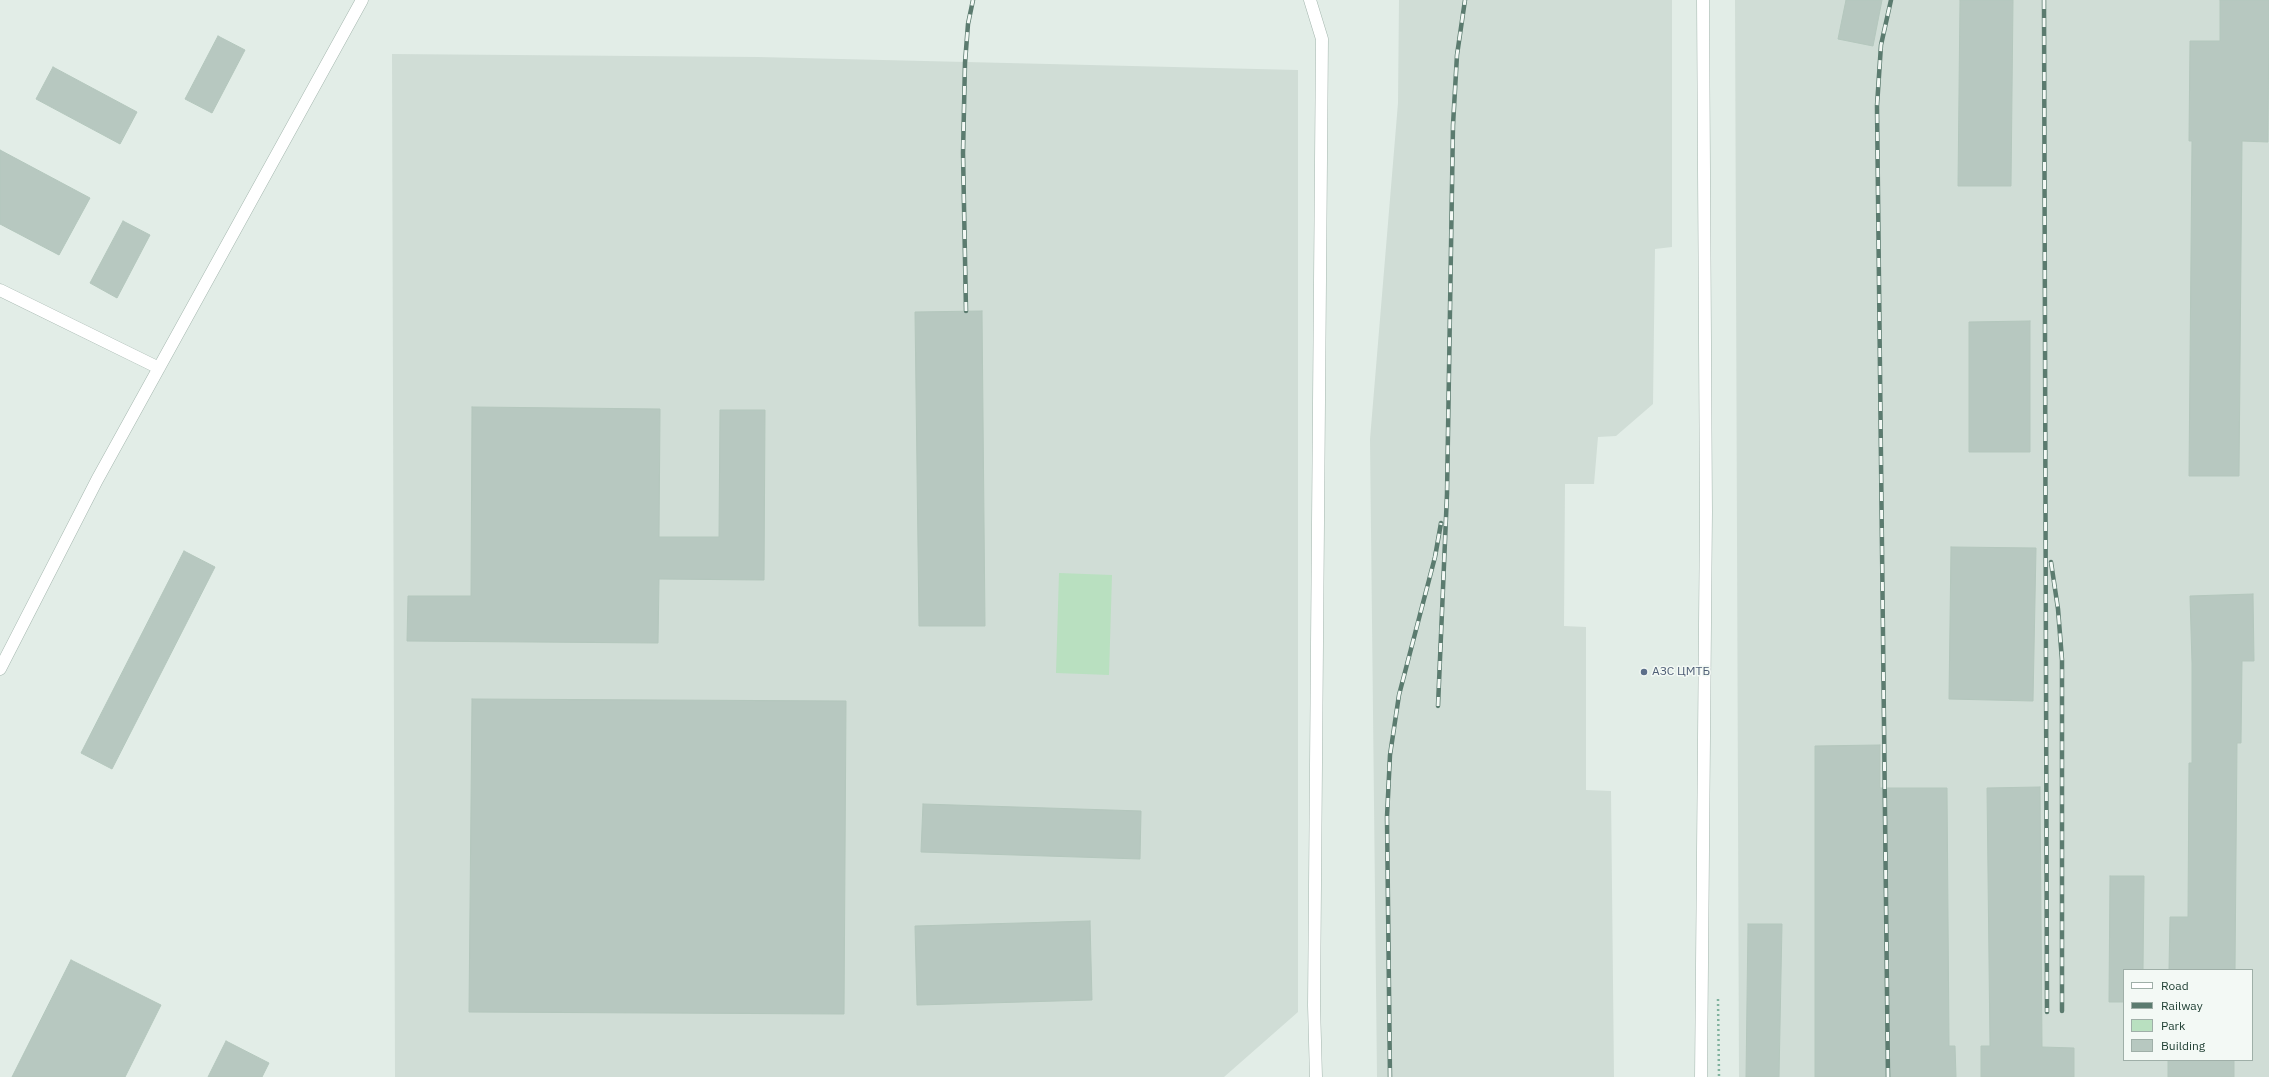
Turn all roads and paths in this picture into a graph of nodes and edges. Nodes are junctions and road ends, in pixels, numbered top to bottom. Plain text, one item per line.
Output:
1 (362, 0) edge
2 (1310, 0) edge
3 (1703, 0) edge
4 (0, 290) edge
5 (159, 368) junction
6 (0, 669) edge
7 (1718, 999) dead end
8 (1316, 1077) edge
9 (1701, 1077) edge
10 (1719, 1077) edge

1 - 5 street
2 - 8 street
3 - 9 street
4 - 5 street
5 - 6 street
7 - 10 path

